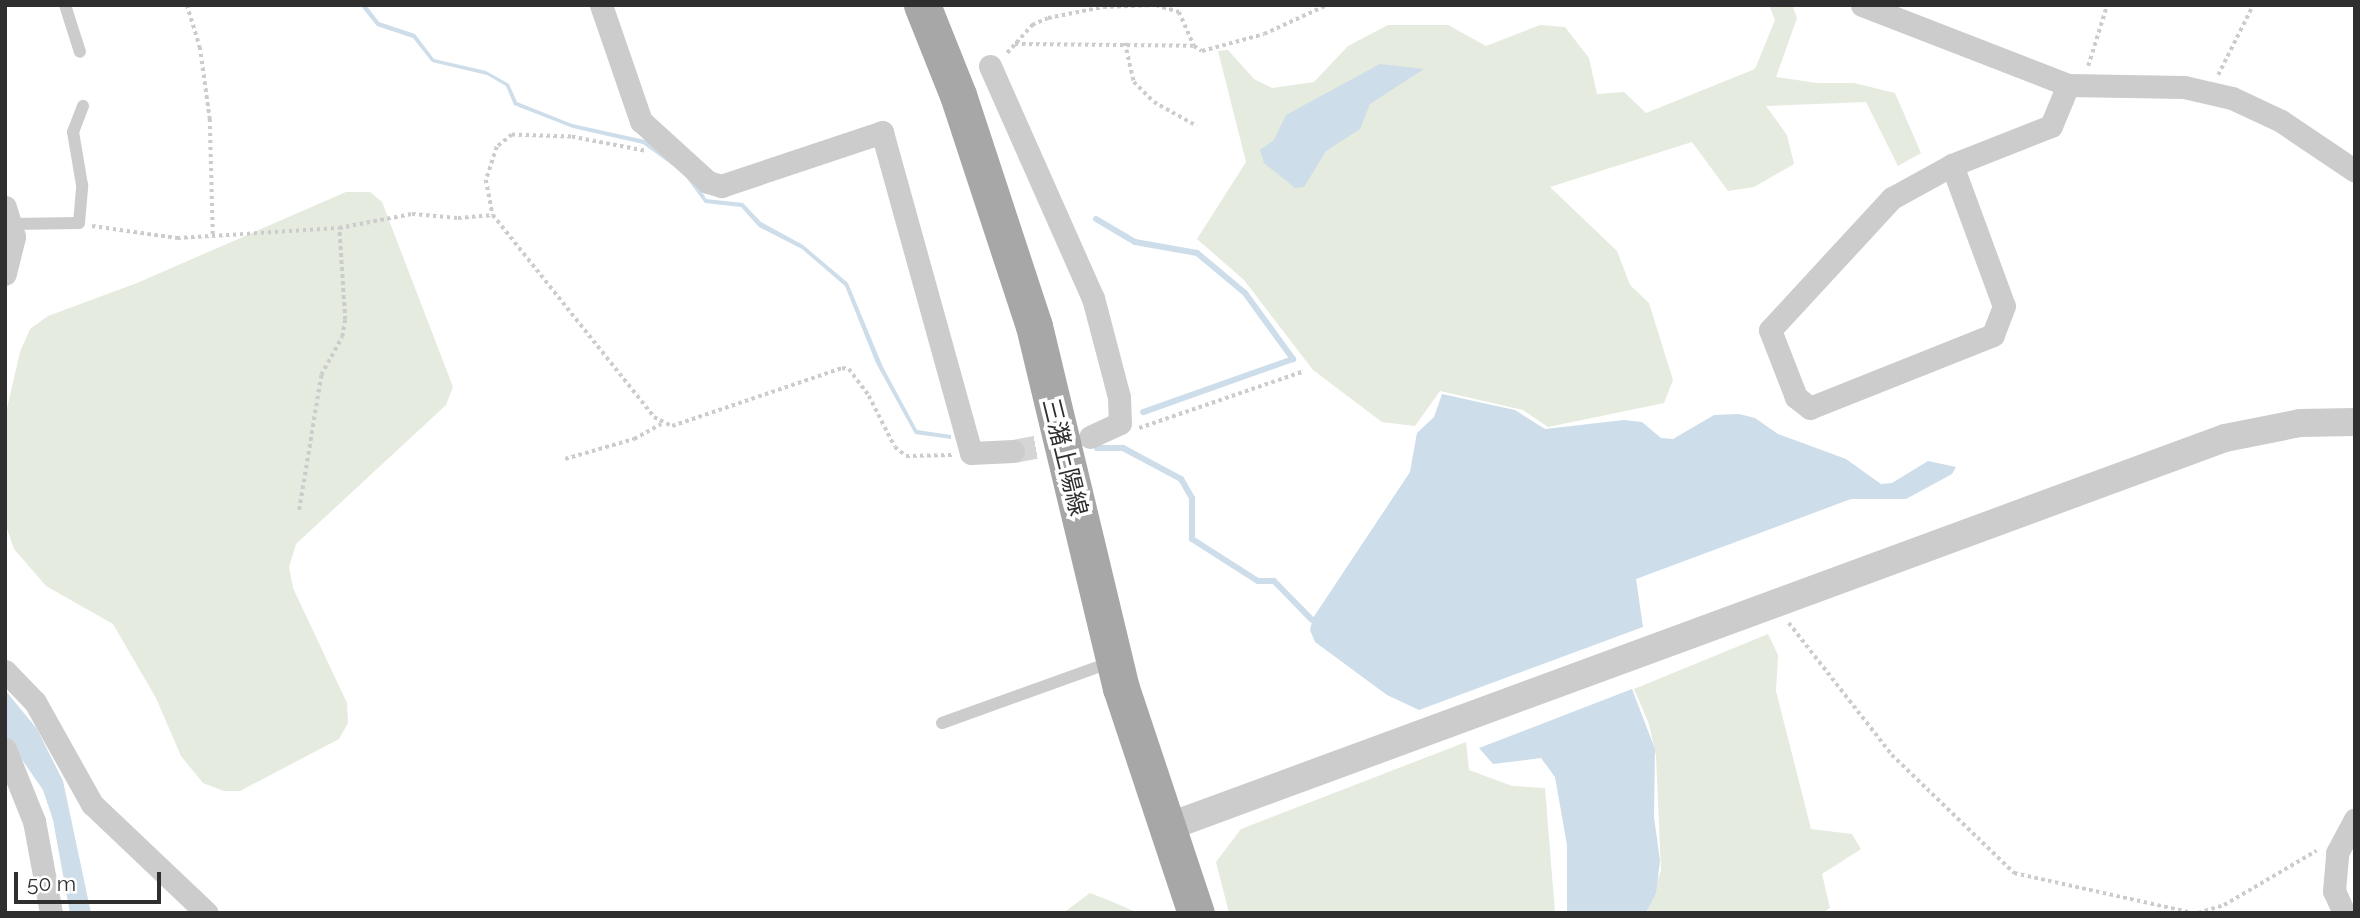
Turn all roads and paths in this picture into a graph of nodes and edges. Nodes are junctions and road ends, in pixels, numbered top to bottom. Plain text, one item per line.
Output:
1 (65, 5) edge
2 (187, 5) edge
3 (601, 5) edge
4 (922, 5) edge
5 (1155, 5) edge
6 (1327, 5) edge
7 (1862, 5) edge
8 (2107, 5) edge
9 (2253, 5) edge
10 (1125, 43) junction
11 (1194, 46) junction
12 (80, 52) dead end
13 (990, 66) dead end
14 (2076, 86) junction
15 (2223, 96) junction
16 (83, 106) dead end
17 (1197, 126) dead end
18 (644, 151) dead end
19 (1952, 165) junction
20 (2355, 171) edge
21 (8, 215) edge
22 (493, 215) junction
23 (79, 223) junction
24 (340, 228) junction
25 (213, 235) junction
26 (5, 274) edge
27 (1303, 372) dead end
28 (2355, 422) edge
29 (1120, 423) junction
30 (662, 424) junction
31 (1090, 437) tunnel mouth
32 (1013, 451) tunnel mouth
33 (971, 453) junction
34 (565, 459) dead end
35 (299, 510) dead end
36 (1775, 605) junction
37 (1115, 660) junction
38 (5, 671) edge
39 (942, 723) dead end
40 (5, 748) edge
41 (2355, 819) edge
42 (1165, 828) junction
43 (2341, 845) junction
44 (51, 913) edge
45 (207, 913) edge
46 (1196, 913) edge
47 (2195, 913) edge
48 (2344, 913) edge

1 - 12 lane
2 - 25 path
3 - 33 street
4 - 37 main road, 三潴上陽線
5 - 10 path
5 - 11 path
6 - 11 path
7 - 14 street
8 - 14 path
9 - 15 path
10 - 11 path
10 - 17 path
13 - 29 street
14 - 15 street
14 - 19 street
15 - 20 street
16 - 23 lane
18 - 22 path
19 - 19 street
21 - 23 lane
21 - 26 street
22 - 24 path
22 - 30 path
23 - 25 path
24 - 25 path
24 - 35 path
27 - 29 path
28 - 36 street
29 - 31 street
30 - 33 path
30 - 34 path
32 - 33 street
36 - 42 street
36 - 47 path
37 - 39 lane
37 - 42 main road, 三潴上陽線
38 - 45 street
40 - 44 street
41 - 43 street
42 - 46 main road, 三潴上陽線
43 - 47 path
43 - 48 street

